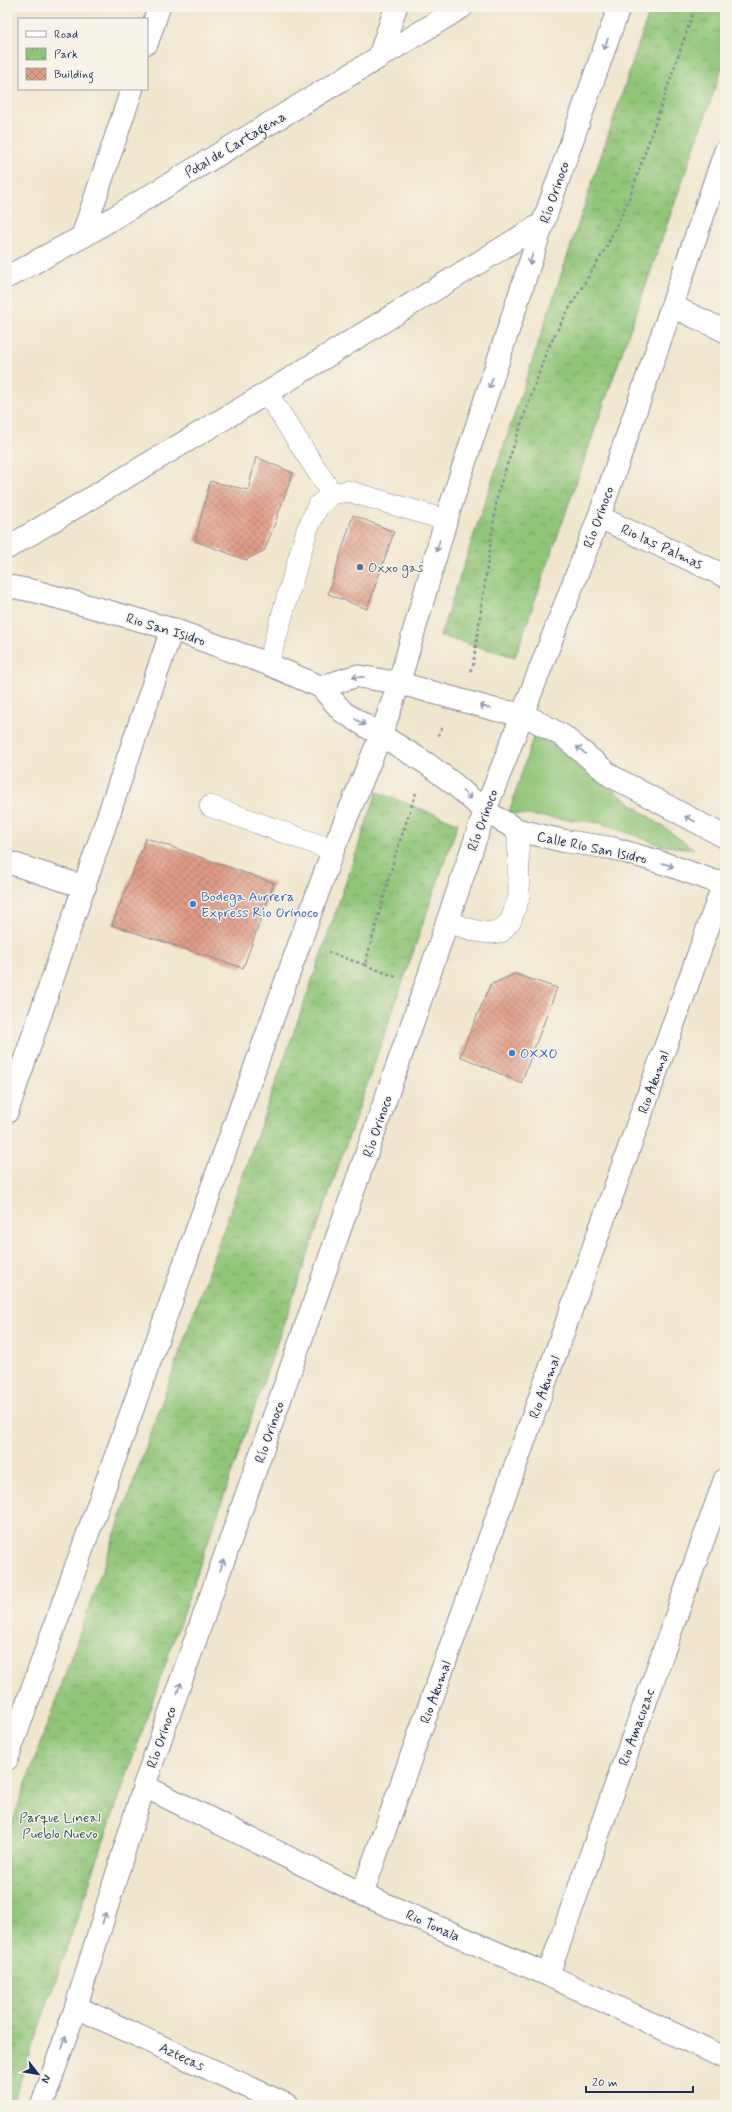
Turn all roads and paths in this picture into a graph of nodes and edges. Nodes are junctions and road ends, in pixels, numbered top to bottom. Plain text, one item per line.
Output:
1 (159, 7) edge
2 (396, 7) edge
3 (462, 7) edge
4 (619, 7) edge
5 (695, 7) edge
6 (148, 40) edge
7 (379, 57) junction
8 (132, 90) edge
9 (725, 152) edge
10 (543, 223) junction
11 (82, 237) junction
12 (7, 278) edge
13 (672, 306) junction
14 (725, 331) edge
15 (267, 393) junction
16 (332, 494) junction
17 (599, 517) junction
18 (446, 520) junction
19 (7, 548) edge
20 (725, 576) edge
21 (7, 586) edge
22 (172, 629) junction
23 (268, 664) junction
24 (399, 683) junction
25 (320, 687) junction
26 (455, 698) junction
27 (523, 714) junction
28 (380, 735) junction
29 (426, 763) junction
30 (210, 806) dead end
31 (484, 811) junction
32 (518, 830) junction
33 (725, 837) edge
34 (333, 850) junction
35 (7, 862) edge
36 (724, 883) edge
37 (85, 887) junction
38 (448, 922) junction
39 (300, 942) junction
40 (7, 1112) edge
41 (725, 1479) edge
42 (7, 1759) edge
43 (144, 1786) junction
44 (362, 1894) junction
45 (548, 1975) junction
46 (76, 2007) junction
47 (725, 2058) edge
48 (42, 2105) edge
49 (287, 2105) edge

1 - 6 street
2 - 7 street
3 - 7 street, Potal de Cartagena
4 -> 10 street, Río Orinoco
5 - 26 path
7 - 11 street, Potal de Cartagena
8 - 11 street
9 - 13 street, Río Orinoco
10 - 15 street
10 -> 18 street, Río Orinoco
11 - 12 street, Potal de Cartagena
13 - 14 street
13 - 17 street, Río Orinoco
15 - 16 lane
15 - 19 street
16 - 18 lane
16 - 23 lane
17 - 20 street, Rio las Palmas
17 - 27 street, Río Orinoco
18 -> 24 street, Río Orinoco
21 - 22 street, Rio San Isidro
22 - 23 street, Rio San Isidro
22 - 37 street
23 - 25 street, Rio San Isidro
24 -> 25 street
24 - 26 street
24 - 28 street, Río Orinoco
25 -> 28 street, Rio San Isidro
27 -> 26 street
26 - 29 path
27 - 31 street, Río Orinoco
33 -> 27 street
28 - 29 street, Rio San Isidro
28 - 34 street, Río Orinoco
29 -> 31 street, Rio San Isidro
29 - 39 path
30 - 34 lane
31 - 32 street, Calle Rio San Isidro
31 - 38 street, Río Orinoco
32 -> 36 street, Calle Rio San Isidro
32 - 38 lane
34 - 39 street, Río Orinoco
35 - 37 street
36 - 44 street, Rio Akumal
37 - 40 street
43 -> 38 street, Río Orinoco
39 - 42 street, Río Orinoco
41 - 45 street, Rio Amacuzac
43 - 44 street, Rio Tonala
46 -> 43 street, Río Orinoco
44 - 45 street, Rio Tonala
45 - 47 street, Rio Tonala
48 -> 46 street, Río Orinoco
46 - 49 street, Aztecas

